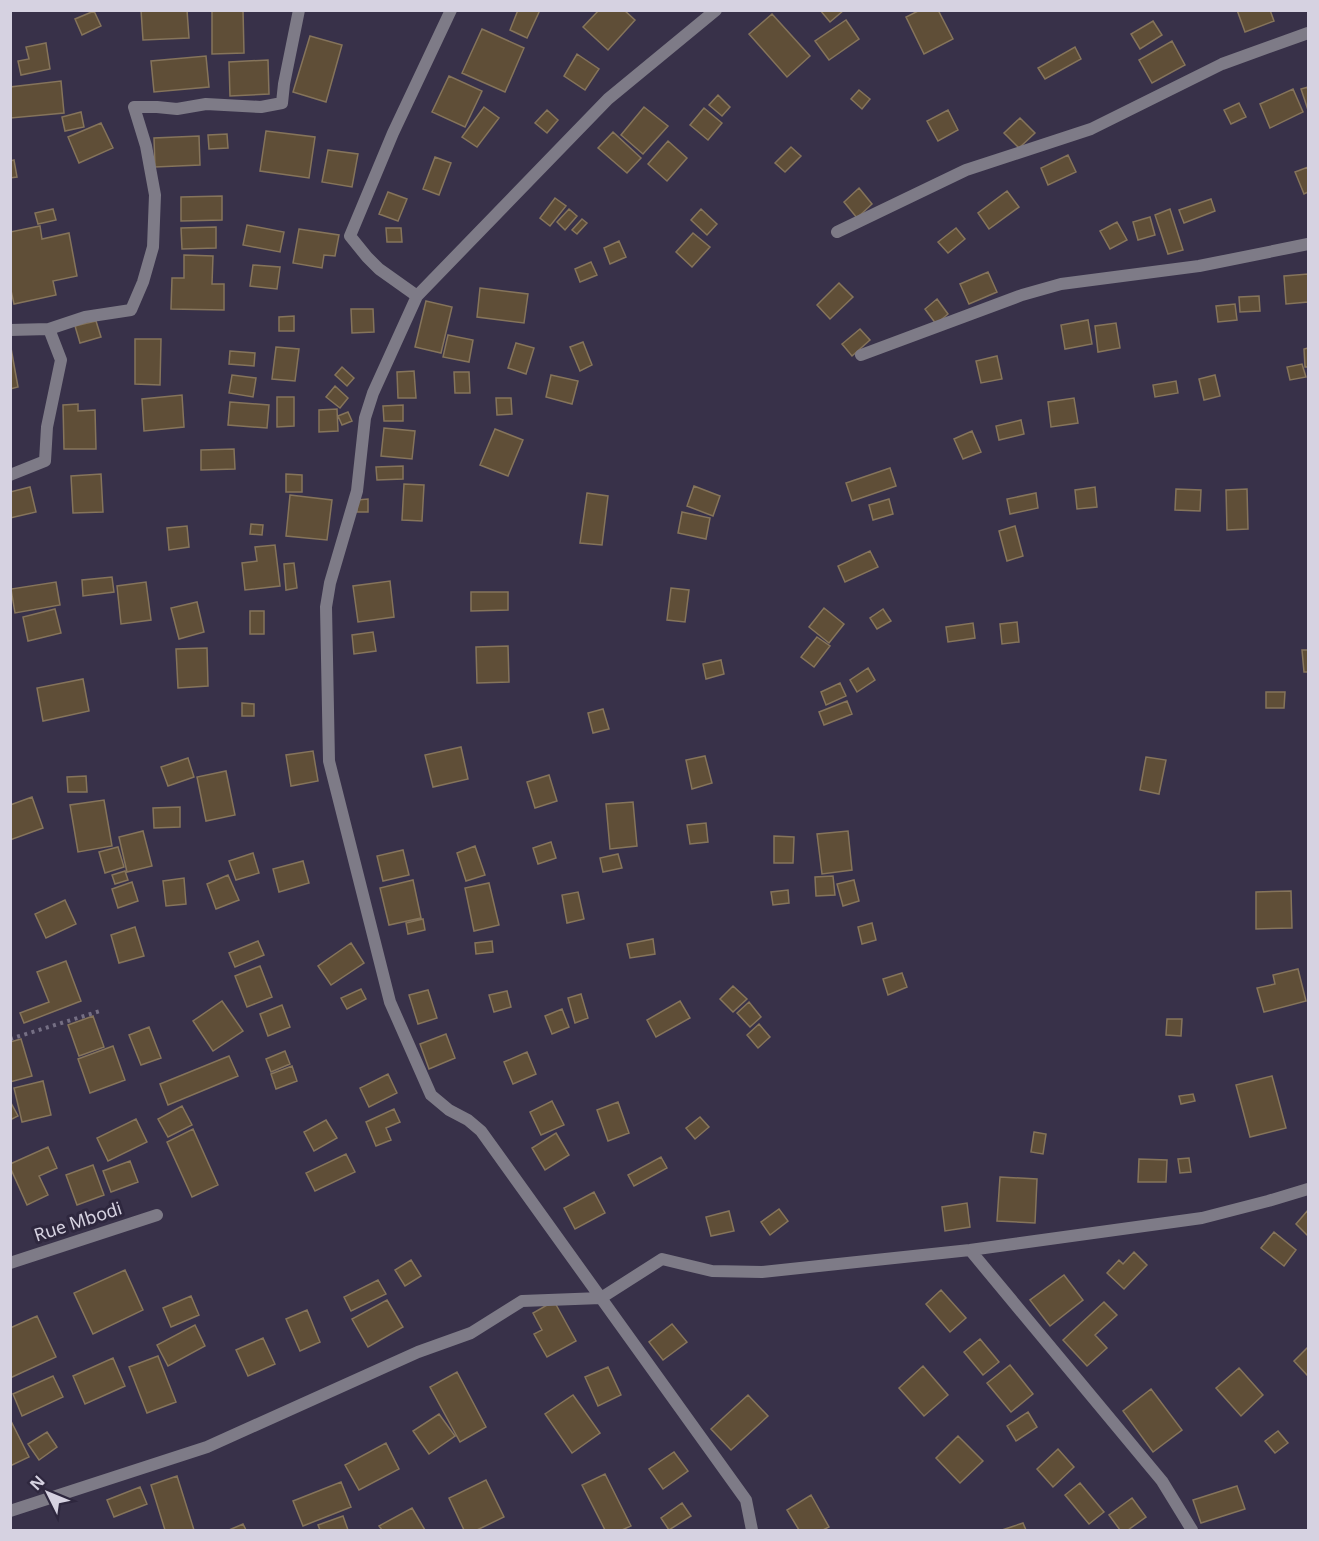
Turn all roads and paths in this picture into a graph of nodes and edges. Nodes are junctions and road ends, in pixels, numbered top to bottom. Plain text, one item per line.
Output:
1 (299, 10) edge
2 (451, 10) edge
3 (716, 10) edge
4 (1308, 33) edge
5 (837, 232) dead end
6 (1308, 244) edge
7 (417, 296) junction
8 (49, 328) junction
9 (10, 330) edge
10 (861, 355) dead end
11 (10, 475) edge
12 (100, 1011) dead end
13 (10, 1039) edge
14 (1308, 1189) edge
15 (157, 1215) dead end
16 (970, 1250) junction
17 (10, 1263) edge
18 (601, 1298) junction
19 (10, 1511) edge
20 (752, 1530) edge
21 (1192, 1530) edge

1 - 8 street
2 - 7 street
3 - 7 street
4 - 5 street
6 - 10 street
7 - 18 street
8 - 9 street
8 - 11 street
12 - 13 path
14 - 16 street
15 - 17 street, Rue Mbodi
16 - 18 street
16 - 21 street
18 - 19 street
18 - 20 street

